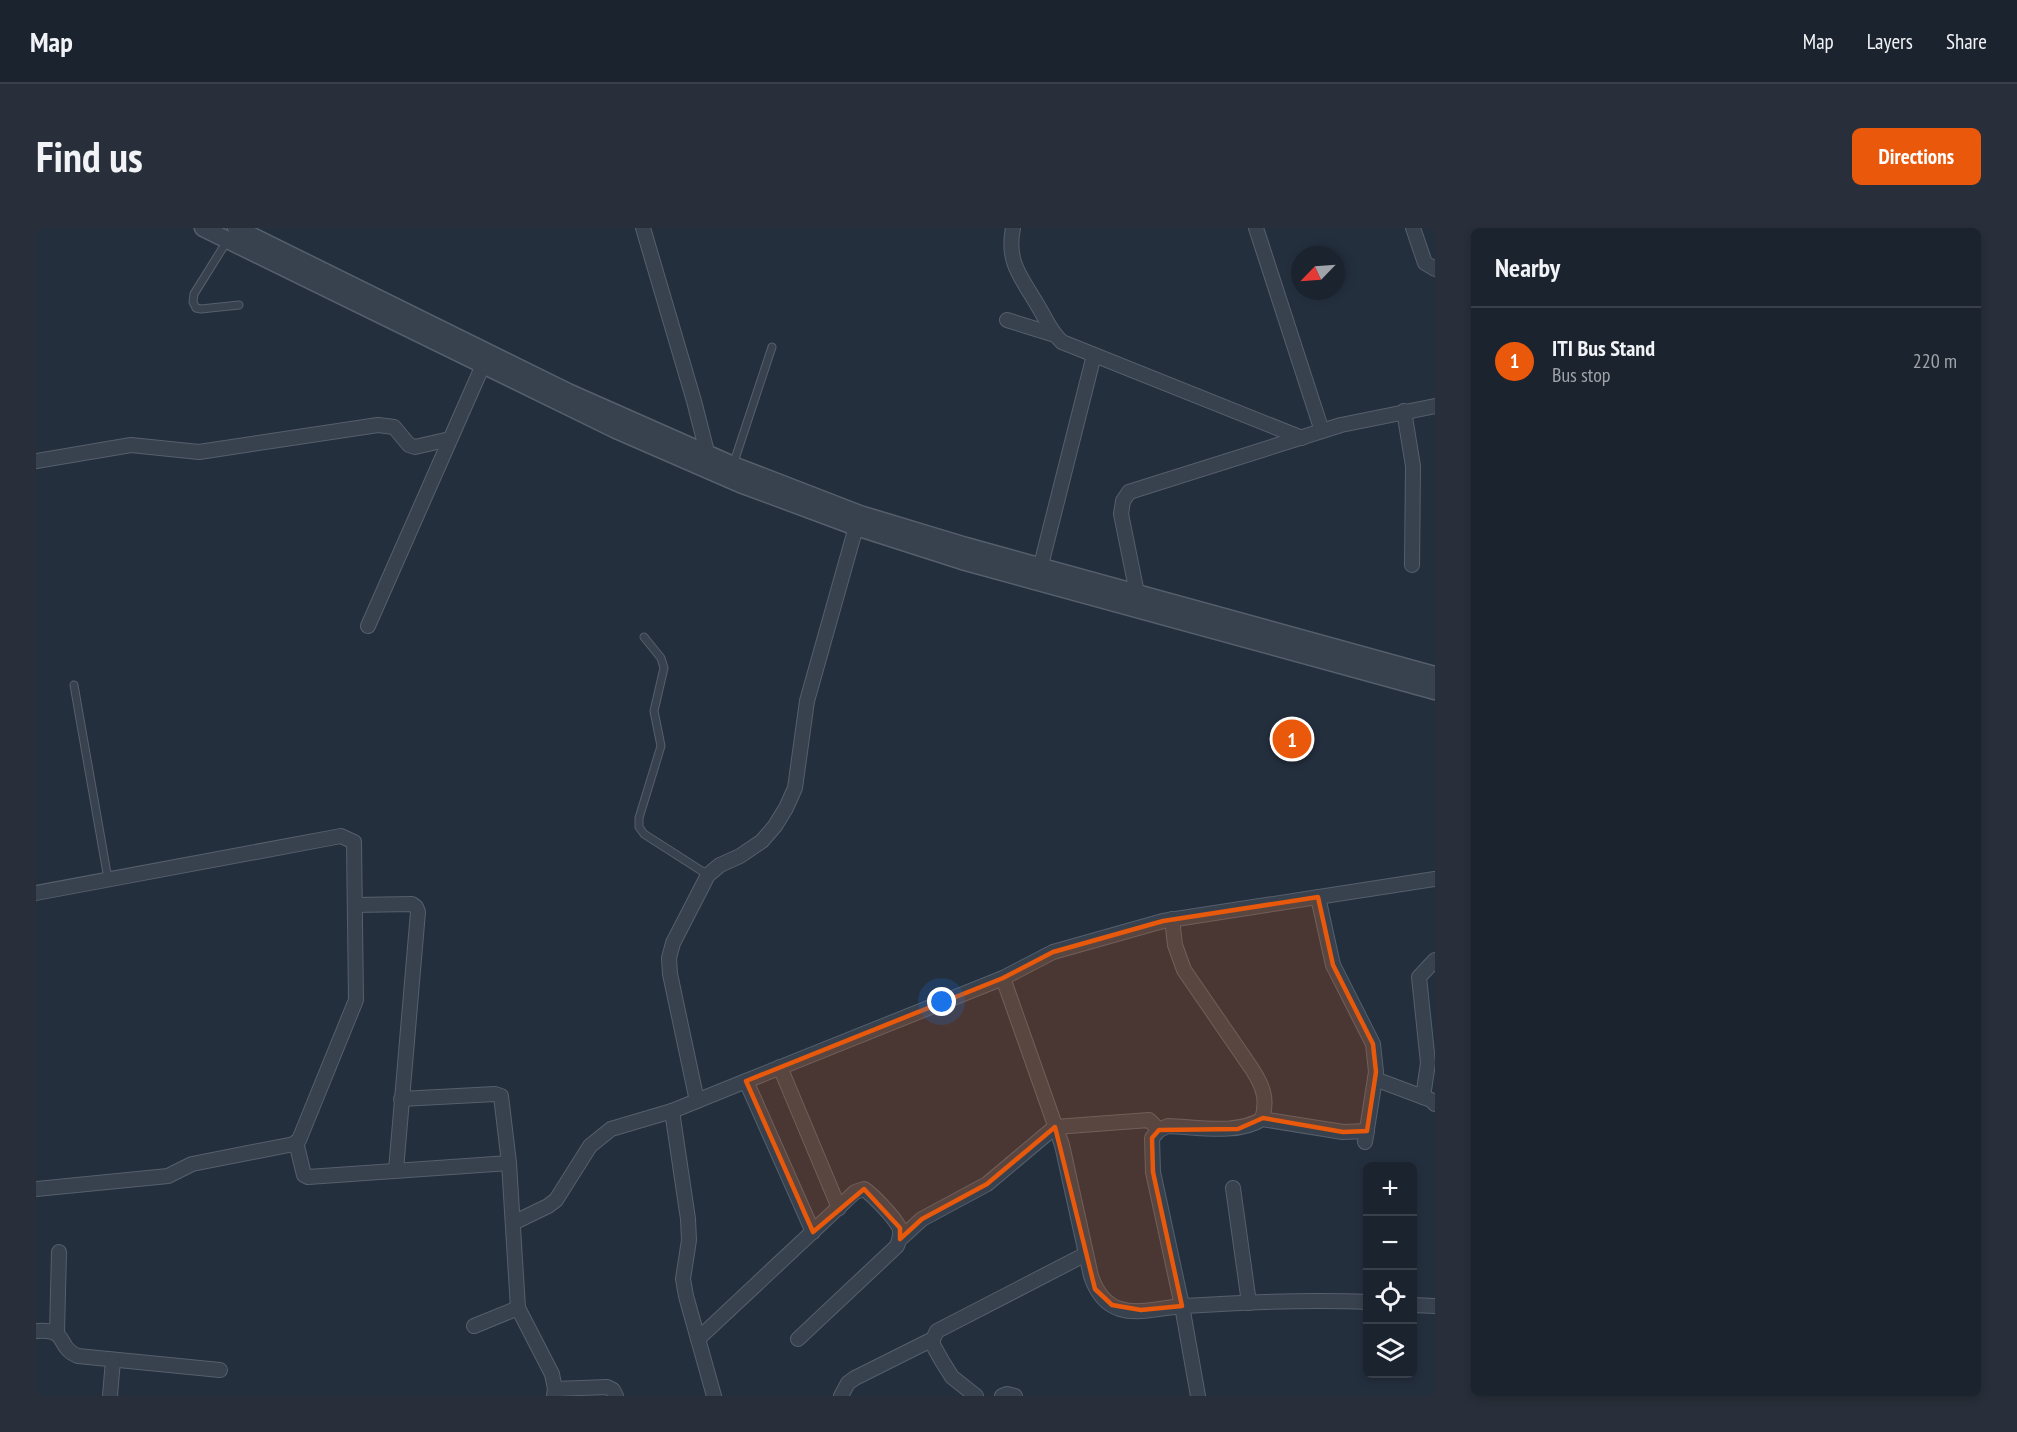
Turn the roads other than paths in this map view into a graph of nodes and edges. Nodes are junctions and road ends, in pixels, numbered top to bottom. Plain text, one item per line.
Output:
1 (202, 228) edge
2 (643, 228) edge
3 (1013, 228) edge
4 (1256, 228) edge
5 (1413, 228) edge
6 (231, 235) edge
7 (1435, 269) edge
8 (239, 305) dead end
9 (1007, 320) dead end
10 (1052, 334) junction
11 (772, 347) dead end
12 (1094, 355) junction
13 (483, 365) junction
14 (1435, 406) edge
15 (1404, 411) junction
16 (1322, 431) junction
17 (1302, 438) junction
18 (450, 439) junction
19 (707, 452) junction
20 (36, 461) edge
21 (733, 465) junction
22 (856, 527) junction
23 (1041, 565) junction
24 (1412, 565) dead end
25 (1137, 593) junction
26 (368, 626) dead end
27 (644, 637) dead end
28 (1391, 671) junction
29 (1434, 683) edge
30 (74, 685) dead end
31 (708, 875) junction
32 (108, 879) junction
33 (1435, 879) edge
34 (36, 893) edge
35 (1318, 897) junction
36 (354, 905) junction
37 (1172, 919) junction
38 (1435, 960) edge
39 (1003, 978) junction
40 (780, 1067) junction
41 (1375, 1079) junction
42 (746, 1081) junction
43 (401, 1099) junction
44 (1429, 1100) edge
45 (697, 1101) junction
46 (672, 1111) junction
47 (1262, 1119) junction
48 (1055, 1127) junction
49 (1159, 1130) junction
50 (297, 1142) junction
51 (509, 1163) junction
52 (396, 1170) junction
53 (1233, 1188) dead end
54 (36, 1189) edge
55 (838, 1208) junction
56 (513, 1224) junction
57 (813, 1232) junction
58 (900, 1239) junction
59 (59, 1252) dead end
60 (1086, 1254) junction
61 (1363, 1302) edge
62 (1249, 1303) junction
63 (1417, 1305) edge
64 (1182, 1306) junction
65 (1435, 1306) edge
66 (518, 1308) junction
67 (474, 1326) dead end
68 (36, 1331) edge
69 (57, 1333) junction
70 (698, 1339) junction
71 (798, 1339) dead end
72 (933, 1339) junction
73 (113, 1360) junction
74 (219, 1370) dead end
75 (555, 1392) edge
76 (110, 1396) edge
77 (616, 1396) edge
78 (714, 1396) edge
79 (841, 1396) edge
80 (976, 1396) edge
81 (1002, 1396) edge
82 (1015, 1396) edge
83 (1198, 1396) edge

1 - 6 street
2 - 19 street
3 - 10 street
4 - 16 street
5 - 7 street
6 - 8 lane
6 - 13 street
6 - 19 street
9 - 10 street
10 - 12 street
11 - 21 lane
12 - 17 street
12 - 23 street
13 - 18 street
13 - 22 street
14 - 15 street
15 - 16 street
15 - 24 street
16 - 17 street
17 - 25 street
18 - 20 street
18 - 26 street
19 - 21 street
21 - 23 street
22 - 28 street
22 - 31 street
23 - 25 street
25 - 28 street
27 - 31 lane
28 - 29 street
30 - 32 lane
31 - 45 street
32 - 34 street
32 - 36 street
33 - 35 street
35 - 37 street
35 - 41 street
36 - 43 street
36 - 50 street
37 - 39 street
37 - 47 street
38 - 44 street
39 - 40 street
39 - 48 street
40 - 42 street
40 - 55 street
41 - 44 street
41 - 47 street
42 - 45 street
42 - 57 street
43 - 51 street
43 - 52 street
45 - 46 street
46 - 56 street
46 - 70 street
47 - 49 street
48 - 49 street
48 - 58 street
48 - 60 street
49 - 64 street
50 - 52 street
50 - 54 street
51 - 52 street
51 - 56 street
53 - 62 street
55 - 57 street
55 - 58 street
56 - 66 street
57 - 70 street
58 - 71 street
59 - 69 street
60 - 64 street
60 - 72 street
61 - 62 street
62 - 64 street
63 - 65 street
64 - 83 street
66 - 67 street
66 - 75 street
68 - 69 street
69 - 73 street
70 - 78 street
72 - 79 street
72 - 80 street
73 - 74 street
73 - 76 street
75 - 77 street
81 - 82 street

